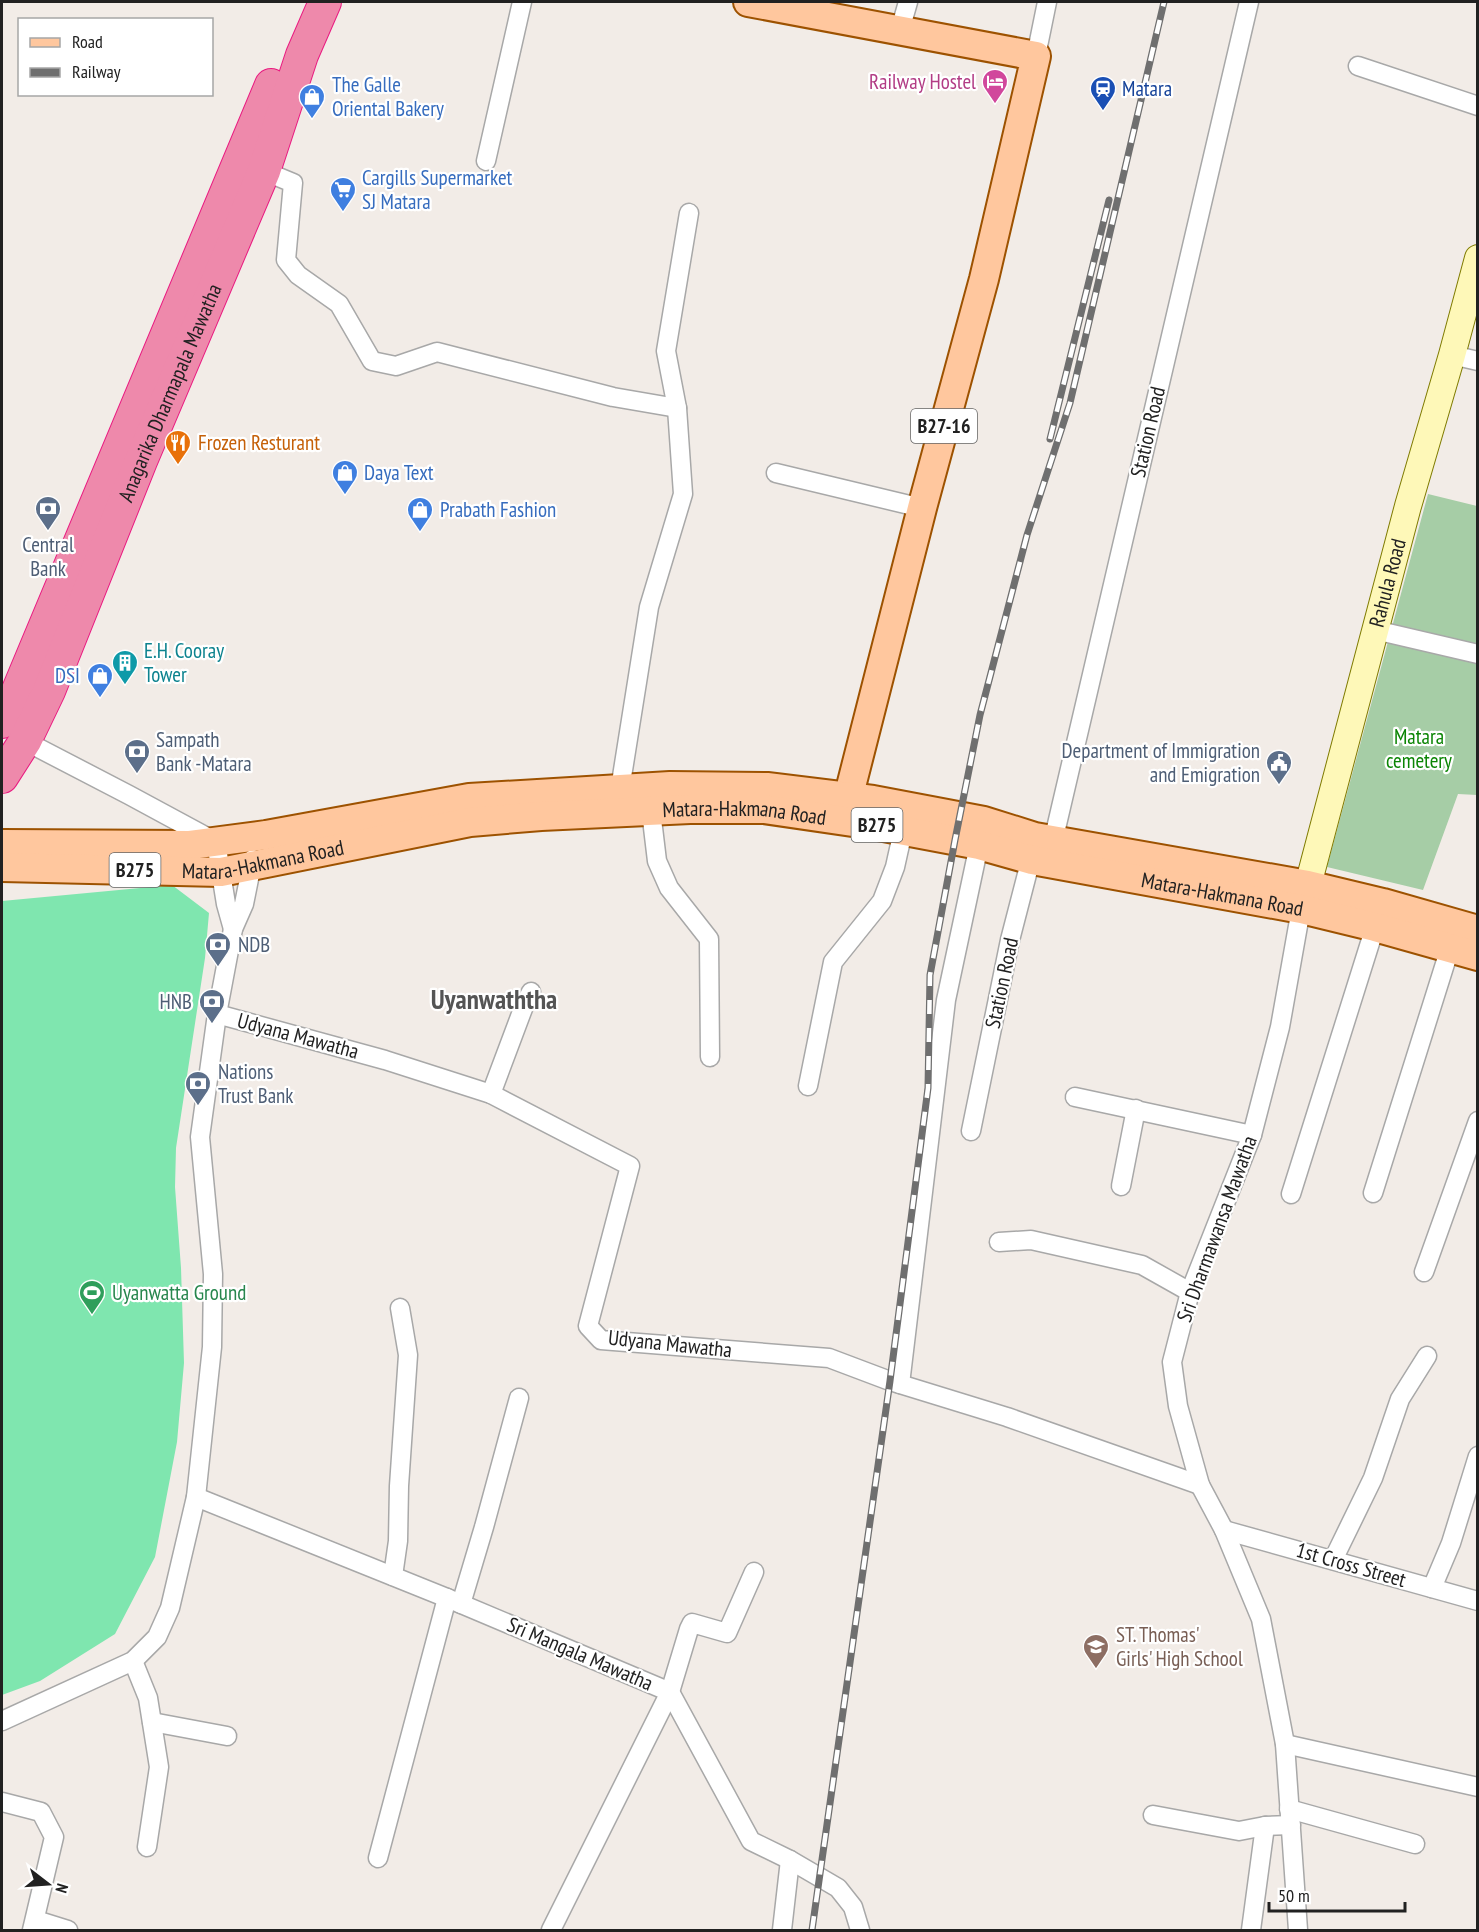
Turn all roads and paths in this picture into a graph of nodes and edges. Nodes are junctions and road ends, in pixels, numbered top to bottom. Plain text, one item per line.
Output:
1 (305, 2) edge
2 (326, 2) edge
3 (522, 2) edge
4 (748, 2) edge
5 (908, 2) edge
6 (1047, 2) edge
7 (1249, 2) edge
8 (900, 30) junction
9 (1036, 56) junction
10 (1358, 66) dead end
11 (1478, 106) edge
12 (486, 161) dead end
13 (264, 171) junction
14 (689, 213) dead end
15 (1478, 258) edge
16 (1474, 284) edge
17 (1452, 355) junction
18 (1478, 361) edge
19 (677, 408) junction
20 (776, 473) dead end
21 (922, 508) junction
22 (1375, 630) junction
23 (1478, 654) edge
24 (13, 732) edge
25 (2, 777) edge
26 (620, 789) junction
27 (846, 808) junction
28 (651, 811) junction
29 (903, 831) junction
30 (253, 837) junction
31 (216, 842) junction
32 (2, 844) edge
33 (979, 844) junction
34 (1042, 850) junction
35 (252, 866) junction
36 (2, 867) edge
37 (221, 872) junction
38 (1305, 897) junction
39 (1376, 927) junction
40 (233, 929) junction
41 (1478, 930) edge
42 (1450, 948) junction
43 (1478, 956) edge
44 (531, 992) dead end
45 (217, 1014) junction
46 (710, 1057) dead end
47 (808, 1086) dead end
48 (491, 1094) junction
49 (1075, 1097) dead end
50 (1136, 1109) junction
51 (1478, 1121) edge
52 (971, 1131) dead end
53 (1252, 1135) junction
54 (1121, 1186) dead end
55 (1373, 1193) dead end
56 (1291, 1194) dead end
57 (999, 1242) dead end
58 (1424, 1272) dead end
59 (1190, 1292) junction
60 (400, 1308) dead end
61 (1427, 1356) dead end
62 (900, 1384) junction
63 (519, 1398) dead end
64 (1478, 1456) edge
65 (1200, 1485) junction
66 (196, 1497) junction
67 (1224, 1530) junction
68 (1333, 1560) junction
69 (754, 1572) dead end
70 (393, 1576) junction
71 (1432, 1588) junction
72 (454, 1601) junction
73 (1478, 1601) edge
74 (133, 1661) junction
75 (670, 1692) junction
76 (2, 1721) edge
77 (152, 1722) junction
78 (227, 1736) dead end
79 (1285, 1744) junction
80 (1478, 1787) edge
81 (2, 1802) edge
82 (1153, 1815) dead end
83 (1290, 1817) junction
84 (1265, 1826) junction
85 (1415, 1844) dead end
86 (147, 1847) dead end
87 (378, 1858) dead end
88 (790, 1860) junction
89 (34, 1925) edge
90 (68, 1930) edge
91 (551, 1930) edge
92 (782, 1930) edge
93 (860, 1930) edge
94 (1251, 1930) edge
95 (1298, 1930) edge

1 - 24 highway, Anagarika Dharmapala Mawatha
2 - 13 highway, Anagarika Dharmapala Mawatha
3 - 12 street
4 - 8 main road
5 - 8 street
6 - 9 street
7 - 34 street, Station Road
8 - 9 main road
9 - 21 main road, B27-16
10 - 11 street
13 - 19 street
13 - 24 highway, Anagarika Dharmapala Mawatha
14 - 19 street
15 - 16 main road, Rahula Road
16 - 17 main road, Rahula Road
17 - 18 street
17 - 22 main road, Rahula Road
19 - 26 street
20 - 21 street
21 - 27 main road, B27-16
22 - 23 street
22 - 38 main road, Rahula Road
24 - 25 highway, Anagarika Dharmapala Mawatha
24 - 31 street
26 - 27 main road, Matara-Hakmana Road / B275
26 - 30 main road, Matara-Hakmana Road / B275
27 - 28 main road, Matara-Hakmana Road / B275
27 - 29 main road, Matara-Hakmana Road / B275
27 - 34 main road, Matara-Hakmana Road / B275
28 - 35 main road, Matara-Hakmana Road / B275
28 - 46 street
29 - 33 main road, Matara-Hakmana Road / B275
29 - 47 street
30 - 31 main road, Matara-Hakmana Road / B275
30 - 35 street
31 - 32 main road, Matara-Hakmana Road / B275
31 - 37 street
33 - 34 main road, Matara-Hakmana Road / B275
33 - 62 street
34 - 38 main road, Matara-Hakmana Road / B275
34 - 52 street, Station Road
35 - 37 main road, Matara-Hakmana Road / B275
35 - 40 street
36 - 37 main road, Matara-Hakmana Road / B275
37 - 40 street
38 - 39 main road, Matara-Hakmana Road / B275
38 - 41 main road, Matara-Hakmana Road / B275
38 - 53 street, Sri Dharmawansa Mawatha
39 - 42 main road, Matara-Hakmana Road / B275
39 - 56 street
40 - 45 street
42 - 43 main road, Matara-Hakmana Road / B275
42 - 55 street
44 - 48 street
45 - 48 street, Udyana Mawatha
45 - 66 street
48 - 62 street, Udyana Mawatha
49 - 50 street
50 - 53 street
50 - 54 street
51 - 58 street
53 - 59 street, Sri Dharmawansa Mawatha
57 - 59 street
59 - 65 street, Sri Dharmawansa Mawatha
60 - 70 street
61 - 68 street
62 - 65 street, Udyana Mawatha
63 - 72 street
64 - 71 street
65 - 67 street, Sri Dharmawansa Mawatha
66 - 70 street, Sri Mangala Mawatha
66 - 74 street
67 - 68 street, 1st Cross Street
67 - 79 street, Sri Dharmawansa Mawatha
68 - 71 street, 1st Cross Street
69 - 75 street
70 - 72 street, Sri Mangala Mawatha
71 - 73 street, 1st Cross Street
72 - 75 street, Sri Mangala Mawatha
72 - 87 street
74 - 76 street
74 - 77 street
75 - 88 street, Sri Mangala Mawatha
75 - 91 street
77 - 78 street
77 - 86 street
79 - 80 street
79 - 83 street, Sri Dharmawansa Mawatha
81 - 89 street
82 - 84 street
83 - 84 street
83 - 85 street
83 - 95 street, Sri Dharmawansa Mawatha
84 - 94 street
88 - 92 street
88 - 93 street, Sri Mangala Mawatha
89 - 90 street

